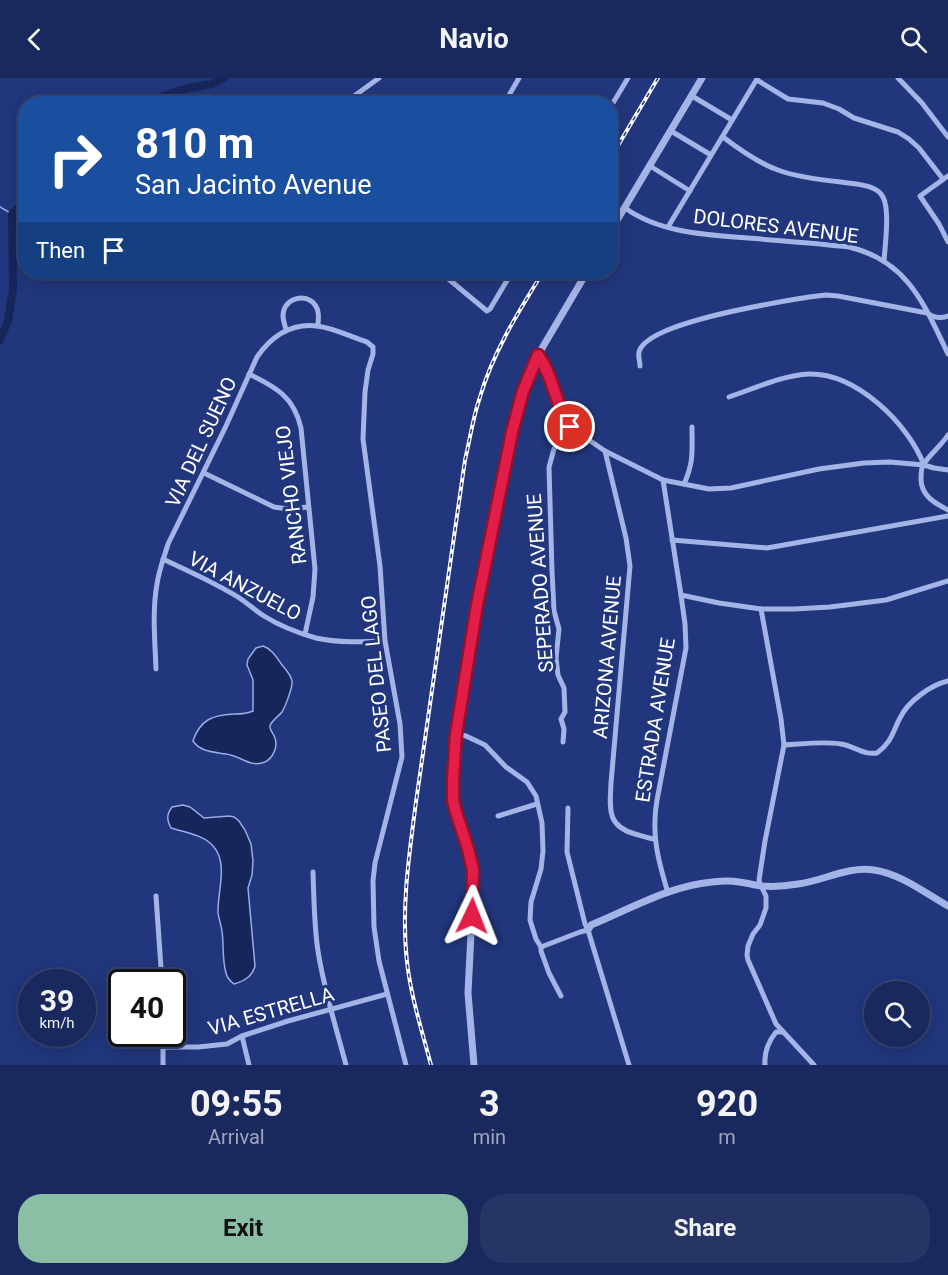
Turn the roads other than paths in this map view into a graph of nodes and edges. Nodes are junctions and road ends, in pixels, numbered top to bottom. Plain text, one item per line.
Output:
1 (379, 78) edge
2 (519, 78) edge
3 (628, 78) edge
4 (702, 78) edge
5 (898, 78) edge
6 (758, 79) edge
7 (354, 96) edge
8 (509, 96) edge
9 (617, 96) edge
10 (692, 96) junction
11 (732, 120) junction
12 (671, 131) junction
13 (723, 137) junction
14 (948, 137) edge
15 (711, 155) junction
16 (650, 166) junction
17 (945, 177) edge
18 (690, 191) junction
19 (625, 208) junction
20 (618, 219) edge
21 (668, 227) junction
22 (948, 242) edge
23 (884, 261) junction
24 (448, 279) edge
25 (508, 279) edge
26 (583, 279) edge
27 (927, 313) junction
28 (948, 316) edge
29 (318, 326) junction
30 (286, 330) junction
31 (948, 354) edge
32 (538, 355) junction
33 (640, 366) dead end
34 (249, 374) junction
35 (729, 398) dead end
36 (570, 427) junction
37 (692, 427) dead end
38 (948, 435) edge
39 (605, 451) junction
40 (924, 465) junction
41 (948, 470) edge
42 (204, 473) junction
43 (663, 480) junction
44 (684, 484) junction
45 (308, 507) junction
46 (948, 510) edge
47 (948, 516) edge
48 (672, 540) junction
49 (163, 559) junction
50 (948, 580) edge
51 (681, 595) junction
52 (761, 609) junction
53 (305, 634) junction
54 (385, 641) junction
55 (156, 669) dead end
56 (948, 681) edge
57 (456, 734) junction
58 (563, 742) dead end
59 (784, 745) junction
60 (537, 804) junction
61 (568, 808) dead end
62 (498, 816) dead end
63 (654, 839) junction
64 (313, 872) dead end
65 (761, 886) junction
66 (668, 892) junction
67 (156, 896) dead end
68 (948, 906) edge
69 (588, 930) junction
70 (541, 947) junction
71 (161, 969) edge
72 (387, 994) junction
73 (561, 996) dead end
74 (330, 1009) junction
75 (783, 1032) junction
76 (242, 1036) junction
77 (163, 1047) edge
78 (186, 1047) edge
79 (163, 1065) edge
80 (249, 1065) edge
81 (346, 1065) edge
82 (406, 1065) edge
83 (474, 1065) edge
84 (629, 1065) edge
85 (765, 1065) edge
86 (814, 1065) edge

1 - 7 street
2 - 8 street
3 - 9 street
4 - 10 street
5 - 14 street
6 - 11 street
6 - 17 street
10 - 11 street
10 - 12 street
11 - 13 street
12 - 15 street
12 - 16 street
13 - 15 street
13 - 23 street
15 - 18 street
16 - 18 street
16 - 19 street
17 - 22 street
18 - 21 street
19 - 20 street
19 - 21 street, DOLORES AVENUE
21 - 23 street, DOLORES AVENUE
23 - 27 street, DOLORES AVENUE
24 - 25 street
26 - 32 street
27 - 28 street
27 - 31 street, DOLORES AVENUE
27 - 33 street
29 - 30 street
29 - 30 street
29 - 54 street, PASEO DEL LAGO
30 - 34 street, VIA DEL SUENO
32 - 36 street
32 - 57 street
34 - 42 street, VIA DEL SUENO
34 - 45 street, RANCHO VIEJO
35 - 40 street
36 - 39 street
36 - 58 street, SEPERADO AVENUE
37 - 44 street
38 - 40 street
39 - 43 street
39 - 63 street, ARIZONA AVENUE
40 - 41 street
40 - 44 street
40 - 46 street
42 - 45 street
42 - 49 street, VIA DEL SUENO
43 - 44 street
43 - 48 street, ESTRADA AVENUE
45 - 53 street, RANCHO VIEJO
47 - 48 street
48 - 51 street, ESTRADA AVENUE
49 - 53 street, VIA ANZUELO
49 - 55 street, VIA DEL SUENO
50 - 52 street
51 - 52 street
51 - 63 street, ESTRADA AVENUE
52 - 59 street
53 - 54 street, VIA ANZUELO
54 - 72 street, PASEO DEL LAGO
56 - 59 street
57 - 60 street
57 - 83 street
59 - 65 street
60 - 62 street
60 - 70 street
61 - 69 street
63 - 66 street, ESTRADA AVENUE
64 - 74 street
65 - 66 street
65 - 68 street
65 - 75 street
66 - 69 street
67 - 71 street
69 - 70 street
69 - 84 street
70 - 73 street
72 - 74 street, VIA ESTRELLA
72 - 82 street, PASEO DEL LAGO
74 - 76 street, VIA ESTRELLA
74 - 81 street
75 - 85 street
75 - 86 street
76 - 78 street, VIA ESTRELLA
76 - 80 street
77 - 79 street

